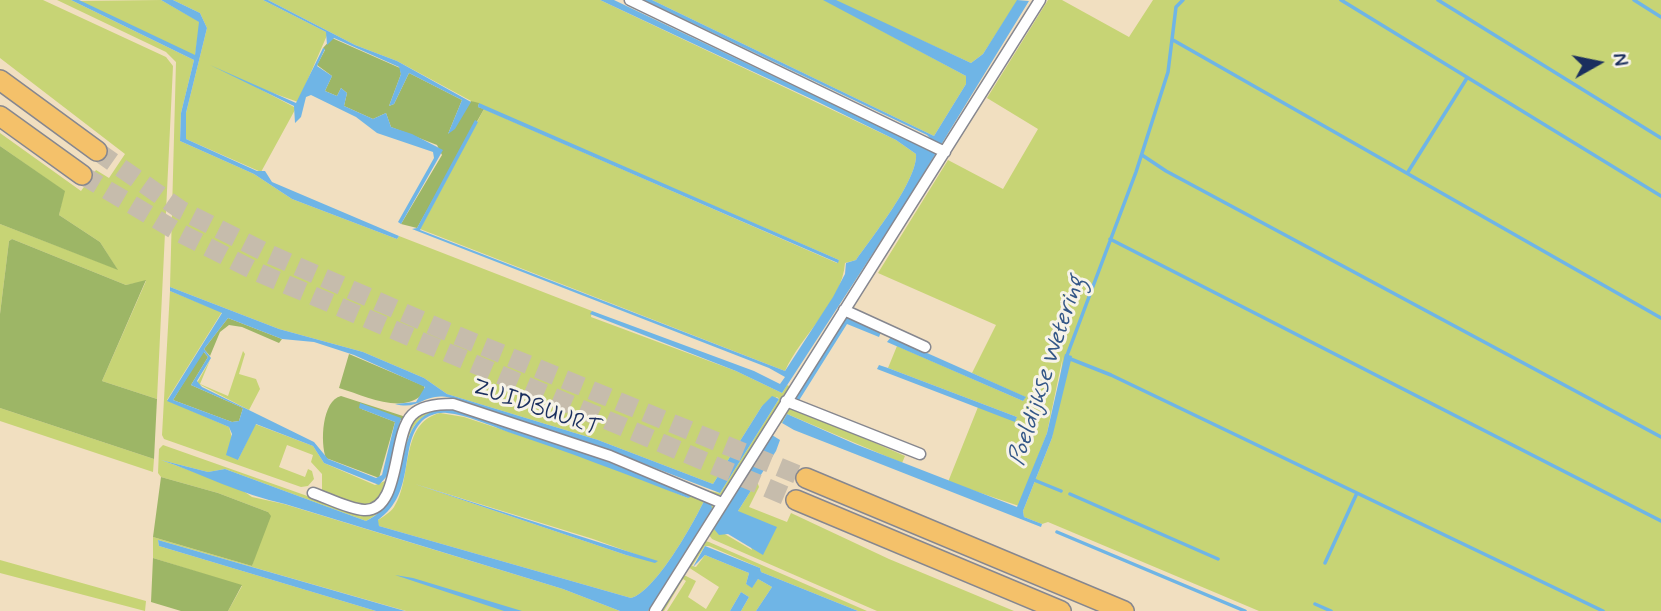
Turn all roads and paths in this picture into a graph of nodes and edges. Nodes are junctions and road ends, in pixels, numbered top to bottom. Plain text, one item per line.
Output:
1 (631, 0) edge
2 (1040, 0) edge
3 (0, 80) edge
4 (0, 116) edge
5 (97, 151) tunnel mouth
6 (945, 152) junction
7 (82, 174) tunnel mouth
8 (844, 310) junction
9 (925, 347) dead end
10 (786, 401) junction
11 (920, 454) dead end
12 (806, 478) tunnel mouth
13 (313, 493) dead end
14 (796, 500) tunnel mouth
15 (723, 503) junction
16 (655, 611) edge
17 (1061, 611) edge
18 (1124, 611) edge

1 - 6 street
2 - 6 street
3 - 5 highway
4 - 7 highway
6 - 8 street
8 - 9 street
8 - 10 street
10 - 11 street
10 - 15 street
12 - 18 highway
13 - 15 street, ZUIDBUURT
14 - 17 highway
15 - 16 street

